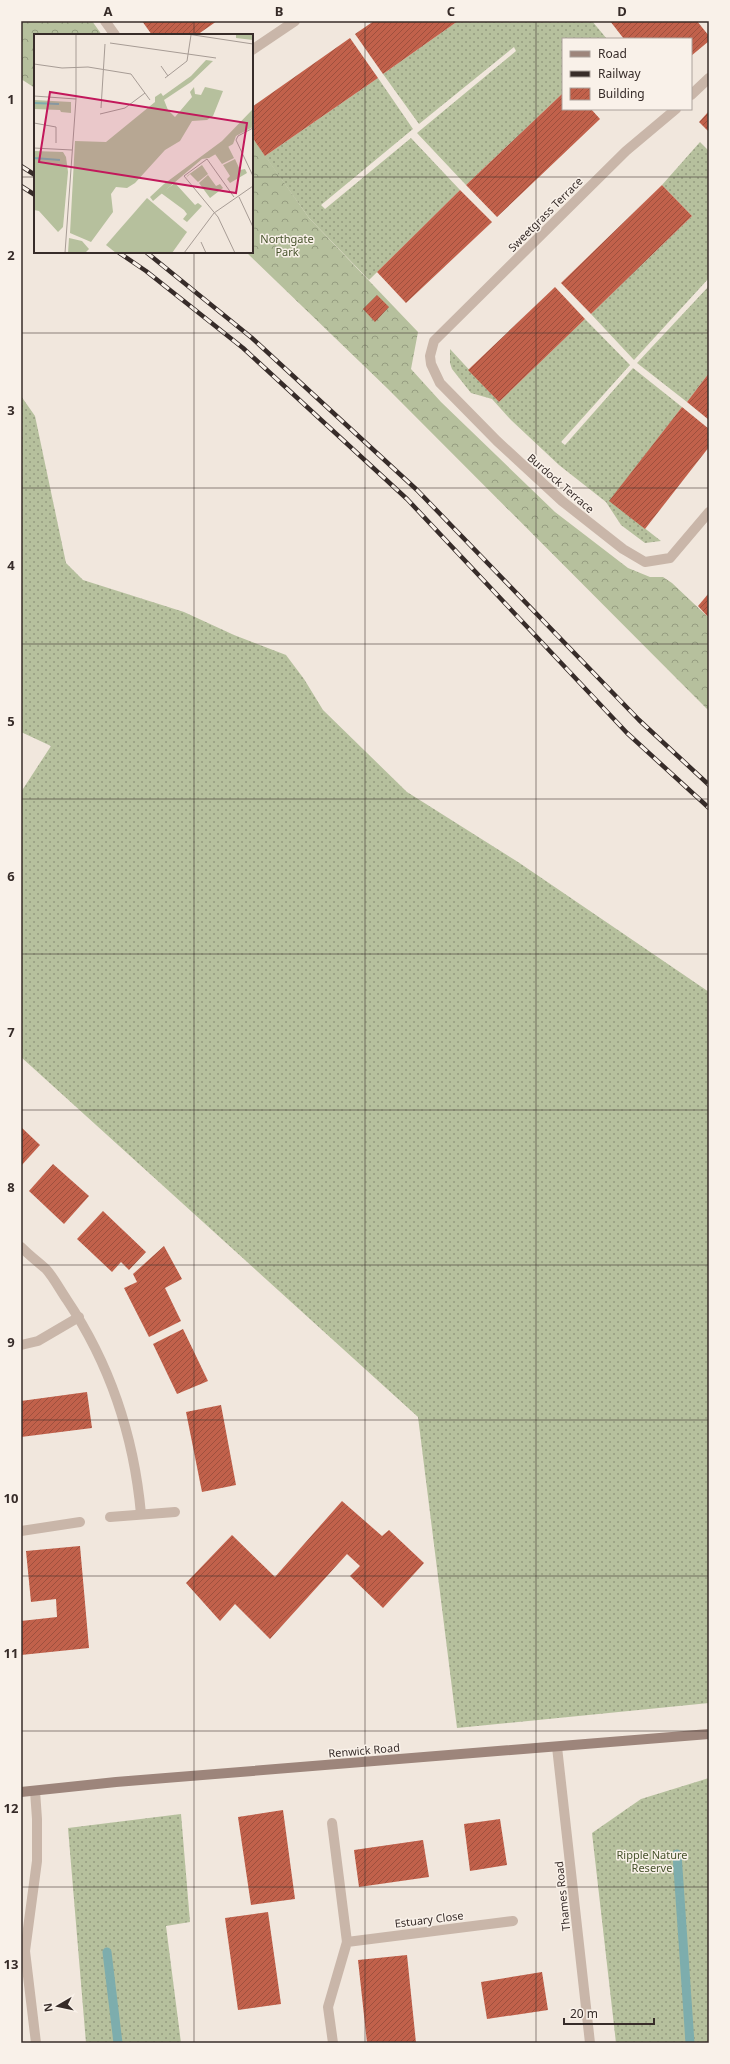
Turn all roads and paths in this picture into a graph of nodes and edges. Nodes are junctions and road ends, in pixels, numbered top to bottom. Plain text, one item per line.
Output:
1 (104, 21) edge
2 (295, 21) edge
3 (114, 34) edge
4 (253, 49) edge
5 (709, 78) edge
6 (692, 94) edge
7 (675, 110) edge
8 (434, 340) joint
9 (709, 512) edge
10 (21, 1247) edge
11 (79, 1317) junction
12 (21, 1345) edge
13 (175, 1512) dead end
14 (141, 1514) junction
15 (110, 1518) dead end
16 (80, 1522) dead end
17 (21, 1531) edge
18 (709, 1734) edge
19 (557, 1747) junction
20 (35, 1791) junction
21 (21, 1792) edge
22 (332, 1823) dead end
23 (513, 1921) dead end
24 (347, 1942) junction
25 (36, 2043) edge
26 (333, 2043) edge
27 (590, 2043) edge

1 - 3 street
2 - 4 street
5 - 6 street
7 - 8 street, Sweetgrass Terrace
8 - 9 street, Burdock Terrace
10 - 11 street
11 - 12 street
11 - 14 street
13 - 14 street
14 - 15 street
16 - 17 street
18 - 19 street, Renwick Road
19 - 20 street, Renwick Road
19 - 27 street, Thames Road
20 - 21 street, Renwick Road
20 - 25 street
22 - 24 street
23 - 24 street, Estuary Close
24 - 26 street

